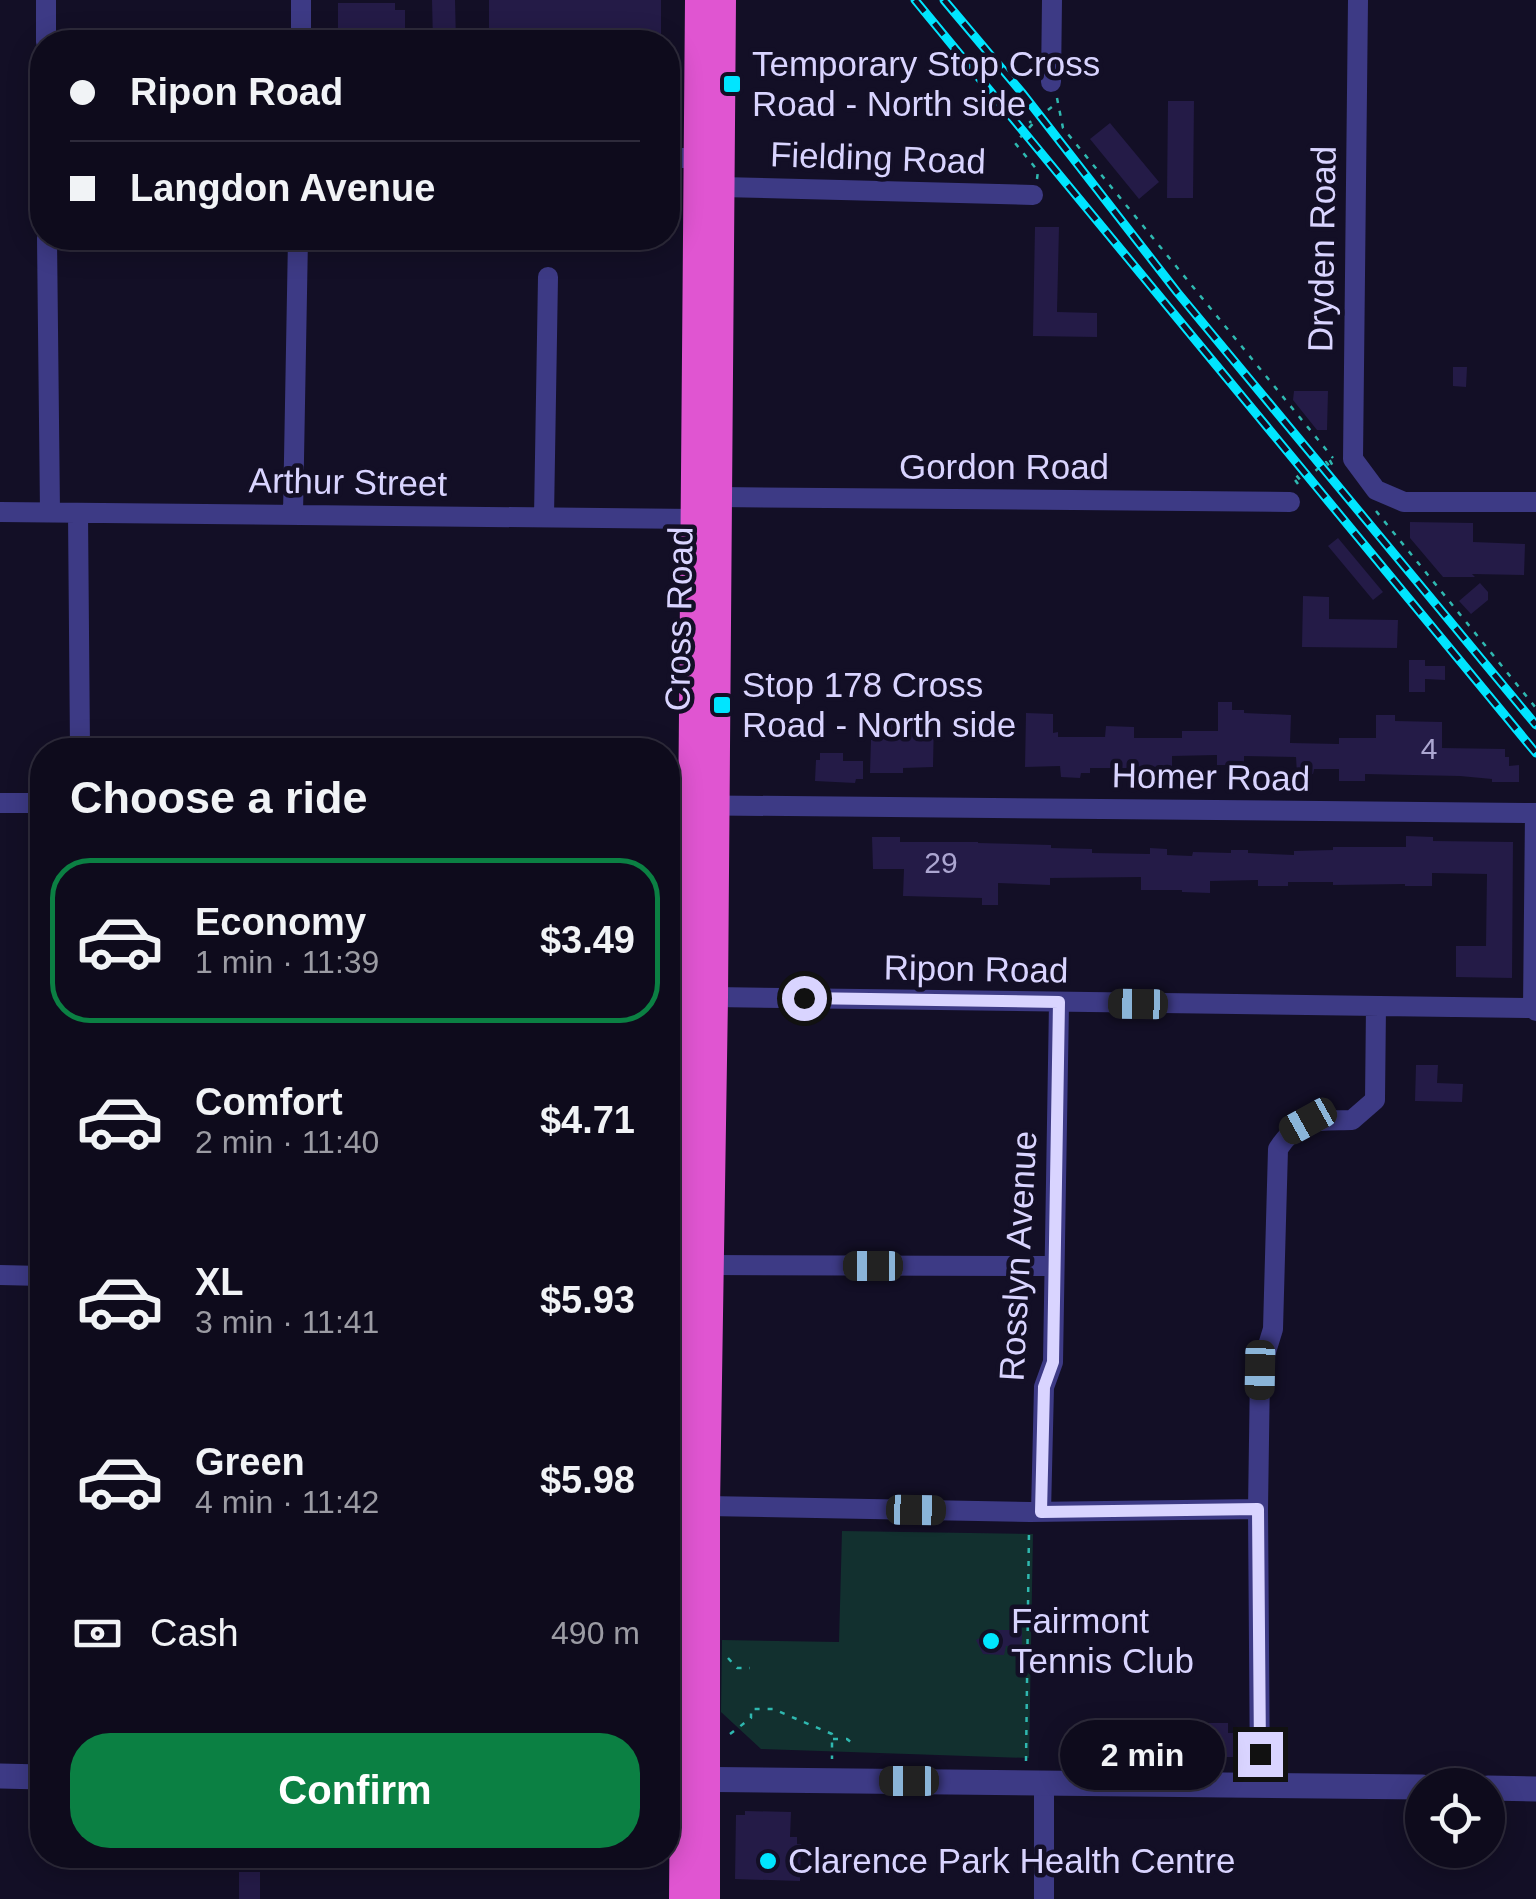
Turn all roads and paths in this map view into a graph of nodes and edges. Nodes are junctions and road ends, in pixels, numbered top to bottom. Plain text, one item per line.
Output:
1 (46, 0) edge
2 (301, 0) edge
3 (699, 0) edge
4 (722, 0) edge
5 (1052, 0) edge
6 (1358, 0) edge
7 (46, 30) edge
8 (301, 30) edge
9 (1055, 92) junction
10 (1014, 100) dead end
11 (1032, 125) junction
12 (680, 158) edge
13 (698, 158) junction
14 (721, 186) junction
15 (1033, 195) joint
16 (47, 250) edge
17 (298, 250) edge
18 (548, 277) dead end
19 (1342, 459) junction
20 (1373, 497) junction
21 (718, 498) junction
22 (1290, 502) joint
23 (1536, 502) edge
24 (0, 512) edge
25 (50, 512) junction
26 (78, 512) junction
27 (293, 514) junction
28 (544, 517) junction
29 (696, 520) junction
30 (1536, 708) edge
31 (80, 738) edge
32 (0, 803) edge
33 (30, 803) edge
34 (691, 805) edge
35 (702, 997) junction
36 (1059, 1002) junction
37 (1376, 1006) junction
38 (1534, 1010) edge
39 (687, 1244) junction
40 (710, 1265) junction
41 (1054, 1266) junction
42 (0, 1275) edge
43 (30, 1276) edge
44 (688, 1291) edge
45 (696, 1506) junction
46 (1258, 1509) junction
47 (1036, 1512) junction
48 (724, 1738) dead end
49 (832, 1739) junction
50 (853, 1744) dead end
51 (832, 1760) dead end
52 (0, 1776) edge
53 (30, 1776) edge
54 (686, 1779) edge
55 (1035, 1783) junction
56 (1260, 1784) junction
57 (1405, 1787) edge
58 (1505, 1788) edge
59 (1536, 1789) edge
60 (683, 1899) edge
61 (706, 1899) edge
62 (1044, 1899) edge

1 - 7 street
2 - 8 street
3 - 13 highway, Cross Road
4 - 14 highway, Cross Road
5 - 9 street
6 - 19 street, Dryden Road
9 - 11 path
9 - 19 path
10 - 11 path
11 - 15 path
12 - 13 street
13 - 14 highway
13 - 29 highway, Cross Road
14 - 15 street, Fielding Road
14 - 21 highway, Cross Road
16 - 25 street
17 - 27 street
18 - 28 street
19 - 20 street
19 - 22 path
20 - 23 street
20 - 30 path
21 - 22 street, Gordon Road
21 - 29 highway
21 - 34 highway, Cross Road
24 - 25 street, Arthur Street
25 - 26 street, Arthur Street
26 - 27 street, Arthur Street
26 - 31 street
27 - 28 street, Arthur Street
28 - 29 street, Arthur Street
29 - 34 highway, Cross Road
32 - 33 street
34 - 35 highway, Cross Road
34 - 38 street, Homer Road
35 - 36 street, Ripon Road
35 - 39 highway, Cross Road
35 - 40 highway, Cross Road
36 - 37 street, Ripon Road
36 - 41 street, Rosslyn Avenue
37 - 38 street, Ripon Road
37 - 46 street
39 - 40 highway
39 - 44 highway, Cross Road
40 - 41 street
40 - 44 highway
41 - 47 street, Rosslyn Avenue
42 - 43 street
44 - 45 highway, Cross Road
45 - 47 street
45 - 54 highway, Cross Road
46 - 47 street
46 - 56 street
47 - 55 path
48 - 49 path
49 - 50 path
49 - 51 path
52 - 53 street
54 - 55 street
54 - 60 highway, Cross Road
54 - 61 highway, Cross Road
55 - 56 street
55 - 62 street
56 - 57 street
58 - 59 street

